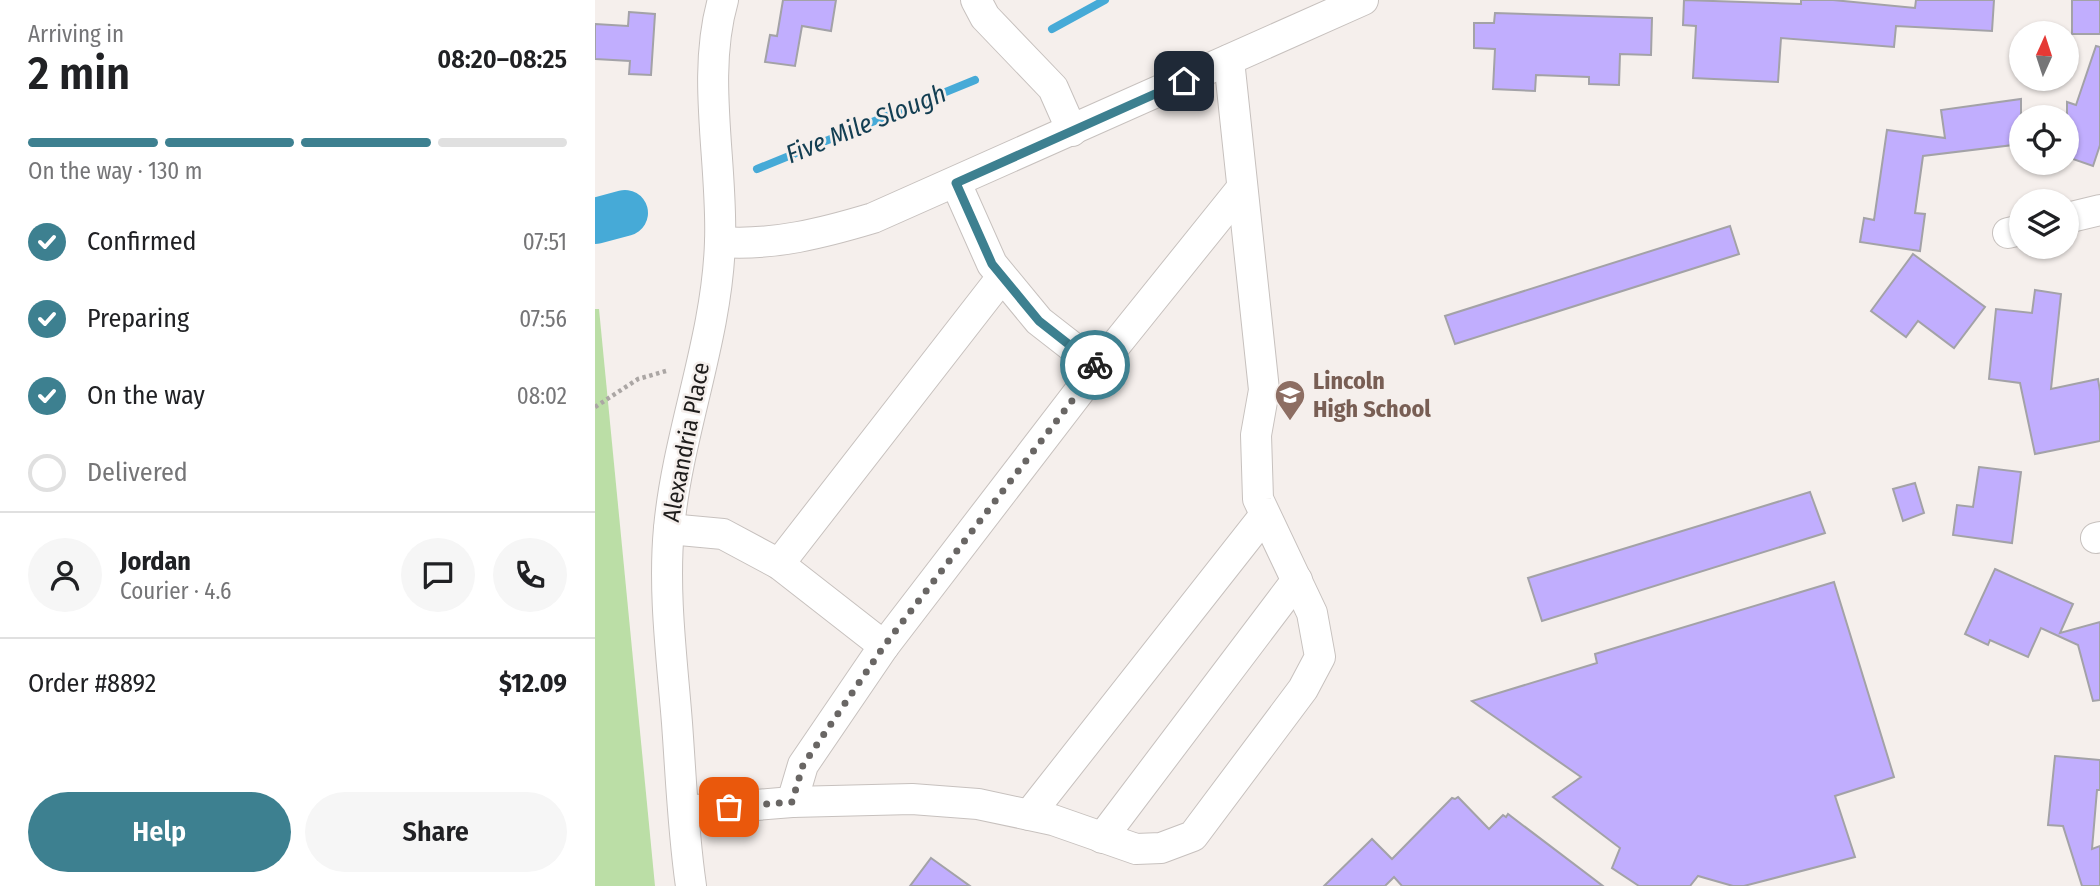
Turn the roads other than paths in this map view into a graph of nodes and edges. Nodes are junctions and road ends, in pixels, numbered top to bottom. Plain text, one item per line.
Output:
1 (723, 0) edge
2 (976, 0) edge
3 (1363, 0) edge
4 (1229, 60) junction
5 (1072, 131) junction
6 (956, 183) junction
7 (1242, 188) junction
8 (2100, 210) edge
9 (2079, 215) edge
10 (720, 242) junction
11 (1003, 277) junction
12 (1098, 367) junction
13 (1265, 515) junction
14 (669, 529) junction
15 (779, 564) junction
16 (1297, 580) junction
17 (884, 646) junction
18 (792, 802) junction
19 (684, 811) junction
20 (1029, 815) junction
21 (1102, 838) junction
22 (691, 886) edge

1 - 10 street, Alexandria Place
2 - 5 street
3 - 4 street
4 - 5 street
4 - 7 street
5 - 6 street
6 - 10 street
6 - 11 street
7 - 12 street
7 - 13 street
8 - 9 street
10 - 14 street, Alexandria Place
11 - 12 street
11 - 15 street
12 - 17 street
13 - 16 street
13 - 20 street
14 - 15 street
14 - 19 street, Alexandria Place
15 - 17 street
16 - 21 street
16 - 21 street
17 - 18 street
18 - 19 street
18 - 20 street
19 - 22 street, Alexandria Place
20 - 21 street

